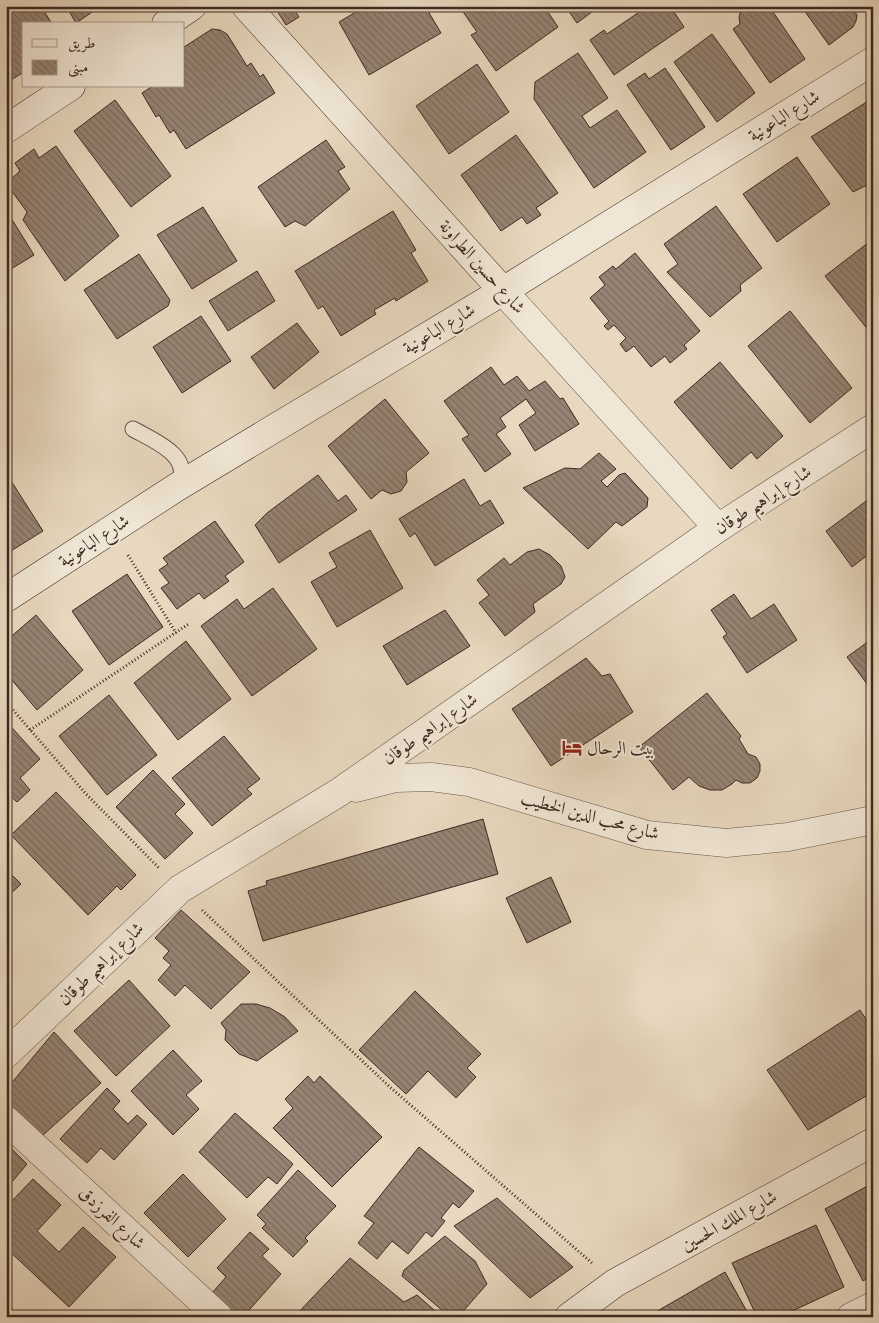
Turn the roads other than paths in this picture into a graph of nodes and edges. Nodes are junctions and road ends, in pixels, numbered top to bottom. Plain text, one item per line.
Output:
1 (192, 6) edge
2 (246, 6) edge
3 (169, 22) edge
4 (873, 61) edge
5 (69, 88) edge
6 (6, 129) edge
7 (503, 291) junction
8 (873, 428) edge
9 (133, 429) dead end
10 (177, 487) junction
11 (718, 528) junction
12 (6, 598) edge
13 (338, 793) junction
14 (873, 820) edge
15 (6, 1054) edge
16 (6, 1120) edge
17 (873, 1142) edge
18 (873, 1306) edge
19 (578, 1312) edge
20 (219, 1317) edge
21 (851, 1317) edge

1 - 3 street
2 - 7 street, شارع حسين الطراونة
4 - 7 street, شارع الباعونية
5 - 6 street
7 - 10 street, شارع الباعونية
7 - 11 street, شارع حسين الطراونة
8 - 11 street, شارع إبراهيم طوقان
9 - 10 lane
10 - 12 street, شارع الباعونية
11 - 13 street, شارع إبراهيم طوقان
13 - 14 street, شارع محب الدين الخطيب
13 - 15 street, شارع إبراهيم طوقان
16 - 20 street, شارع الفرزدق
17 - 19 street, شارع الملك الحسين
18 - 21 street

